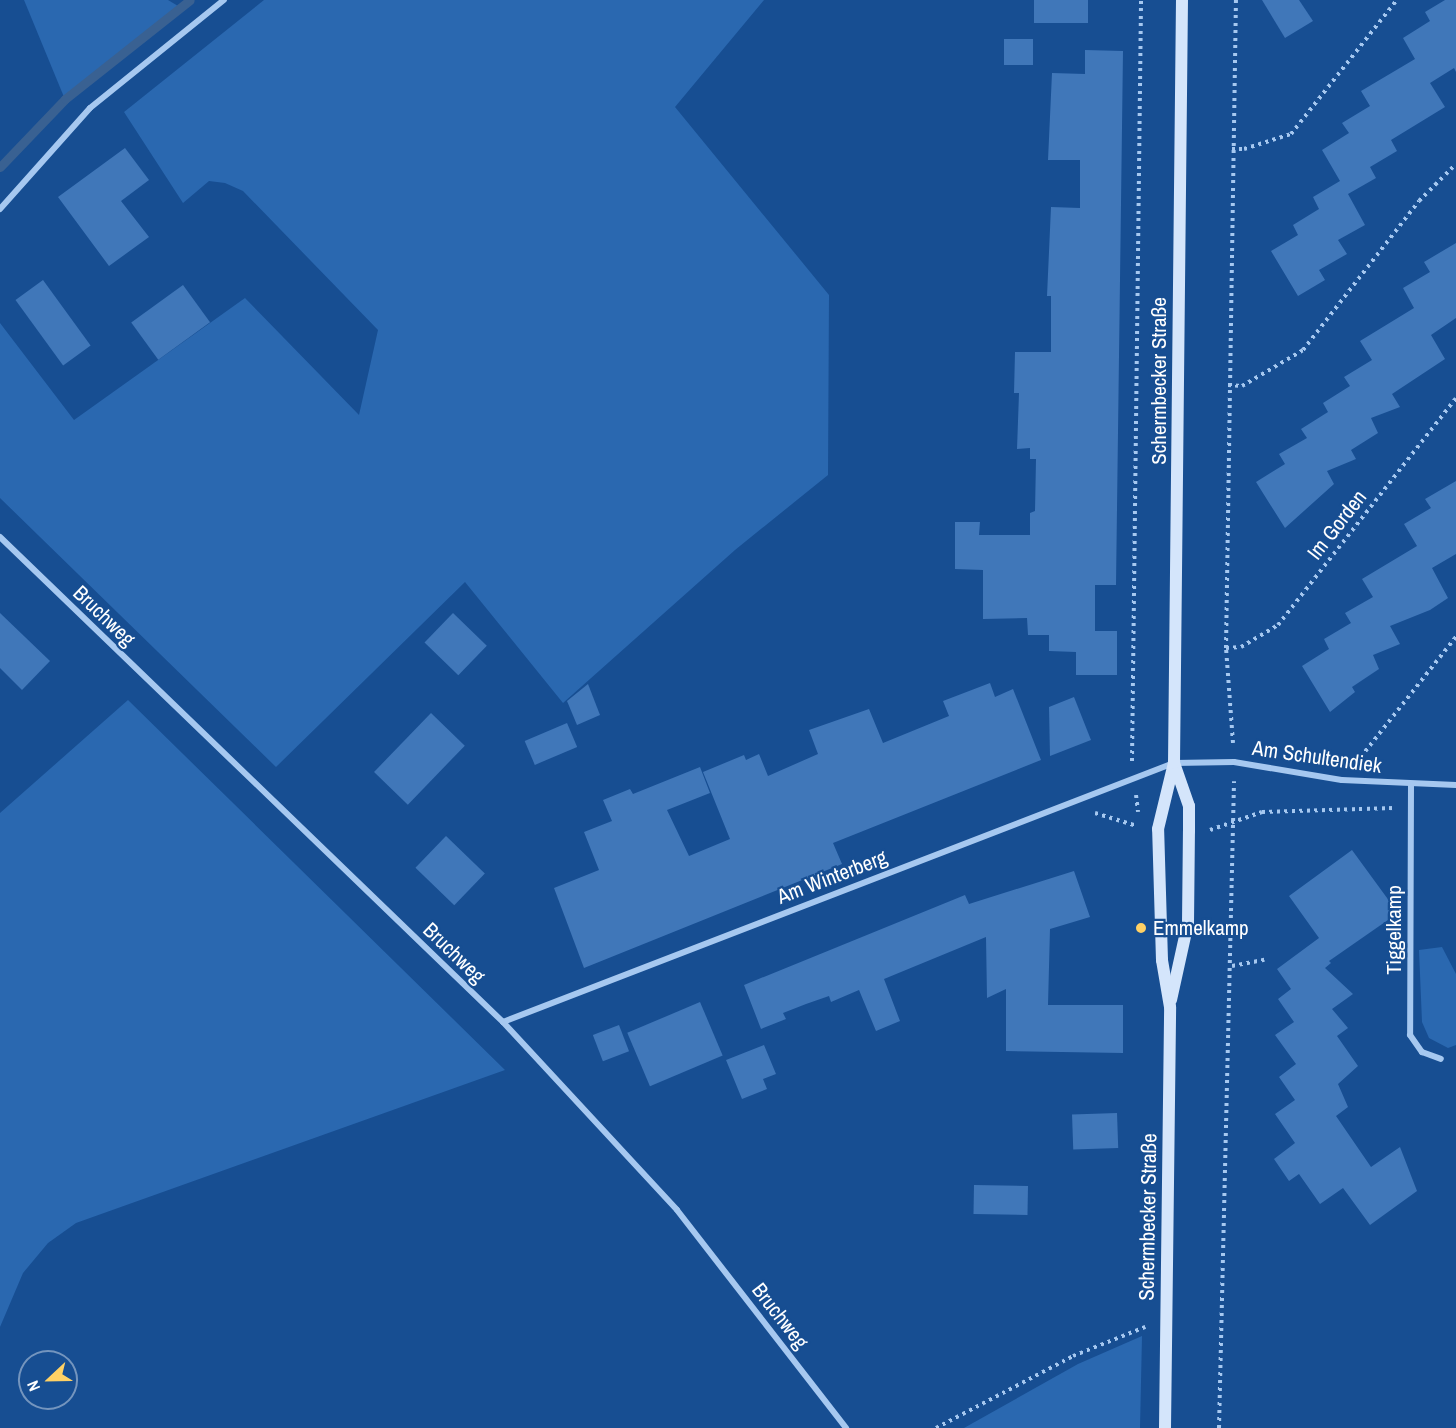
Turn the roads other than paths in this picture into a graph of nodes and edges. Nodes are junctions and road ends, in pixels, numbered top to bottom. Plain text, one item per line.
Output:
1 (224, 0) edge
2 (1182, 0) edge
3 (0, 209) edge
4 (0, 537) edge
5 (1174, 763) junction
6 (1411, 784) junction
7 (1456, 785) edge
8 (1170, 1007) junction
9 (503, 1022) junction
10 (1441, 1059) dead end
11 (846, 1428) edge
12 (1165, 1428) edge

1 - 3 street
2 - 5 main road, Schermbecker Straße
4 - 9 street, Bruchweg
5 - 6 street, Am Schultendiek
5 - 8 main road, Schermbecker Straße
5 - 8 main road, Schermbecker Straße
5 - 9 street, Am Winterberg
6 - 7 street, Am Schultendiek
6 - 10 street, Tiggelkamp
8 - 12 main road, Schermbecker Straße
9 - 11 street, Bruchweg

